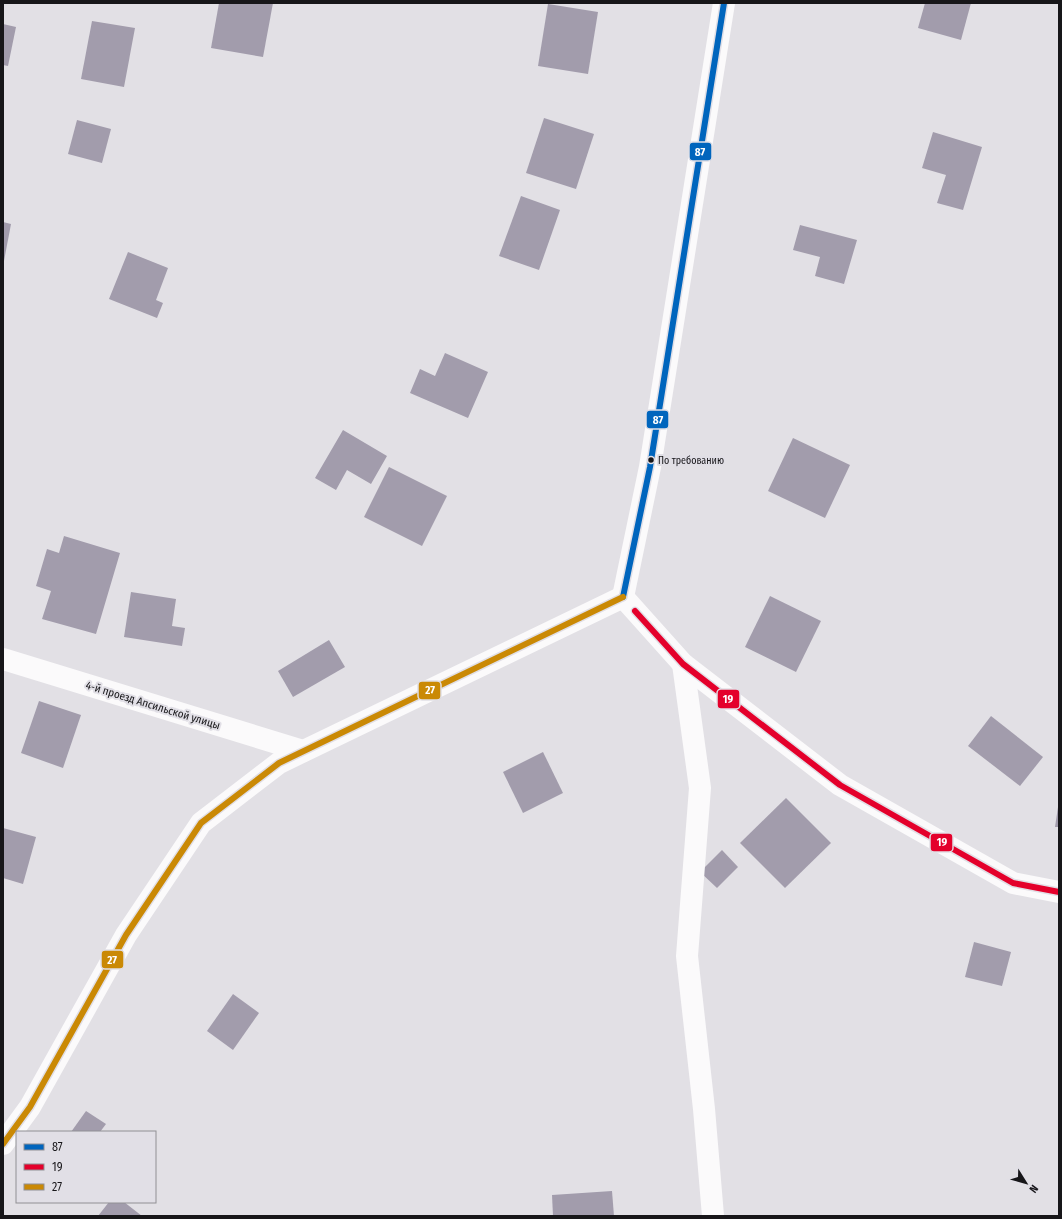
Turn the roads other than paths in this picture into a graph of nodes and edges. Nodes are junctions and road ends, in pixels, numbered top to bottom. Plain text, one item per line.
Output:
1 (724, 3) edge
2 (623, 597) junction
3 (3, 659) edge
4 (682, 664) junction
5 (303, 751) junction
6 (1059, 892) edge
7 (3, 1144) edge
8 (713, 1216) edge

1 - 2 street
2 - 4 street
2 - 5 street
3 - 5 street, 4-й проезд Апсильской улицы
4 - 6 street
4 - 8 street
5 - 7 street

